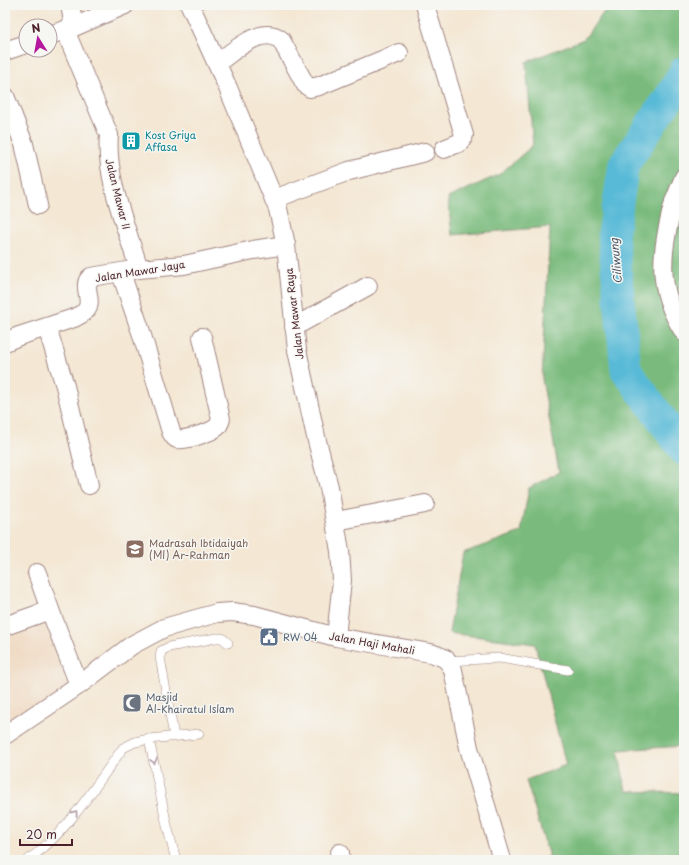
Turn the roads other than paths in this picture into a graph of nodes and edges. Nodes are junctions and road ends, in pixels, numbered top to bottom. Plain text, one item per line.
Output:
1 (70, 5) edge
2 (125, 5) edge
3 (190, 5) edge
4 (425, 5) edge
5 (63, 31) edge
6 (18, 47) edge
7 (5, 51) edge
8 (399, 53) dead end
9 (217, 63) junction
10 (5, 96) edge
11 (444, 149) dead end
12 (425, 152) dead end
13 (684, 177) edge
14 (274, 199) junction
15 (679, 203) edge
16 (38, 206) dead end
17 (286, 245) junction
18 (139, 269) junction
19 (121, 273) junction
20 (368, 286) dead end
21 (48, 327) junction
22 (294, 327) junction
23 (684, 332) edge
24 (202, 337) dead end
25 (5, 342) edge
26 (89, 485) dead end
27 (425, 504) dead end
28 (336, 521) junction
29 (37, 573) dead end
30 (50, 610) junction
31 (5, 626) edge
32 (336, 637) junction
33 (228, 643) dead end
34 (449, 661) junction
35 (568, 670) dead end
36 (79, 685) junction
37 (199, 734) dead end
38 (5, 735) edge
39 (174, 737) junction
40 (149, 739) junction
41 (28, 860) edge
42 (176, 860) edge
43 (502, 860) edge

1 - 5 street, Jalan Mawar II
2 - 5 street
3 - 9 street, Jalan Mawar Raya
4 - 11 street
5 - 18 street, Jalan Mawar II
6 - 7 street
8 - 9 street
9 - 14 street, Jalan Mawar Raya
10 - 16 street
12 - 14 street
13 - 15 street
14 - 17 street, Jalan Mawar Raya
15 - 23 street
17 - 18 street, Jalan Mawar Jaya
17 - 22 street, Jalan Mawar Raya
18 - 19 street, Jalan Mawar Jaya
19 - 21 street, Jalan Mawar Jaya
19 - 24 street
20 - 22 street
21 - 25 street, Jalan Mawar Jaya
21 - 26 street
22 - 28 street, Jalan Mawar Raya
27 - 28 street
28 - 32 street, Jalan Mawar Raya
29 - 30 street
30 - 31 street
30 - 36 street
32 - 34 street, Jalan Haji Mahali
32 - 36 street, Jalan Haji Mahali
33 - 39 lane
34 - 35 lane
34 - 43 street
36 - 38 street, Jalan Haji Mahali
37 - 39 lane
39 - 40 lane
41 -> 40 lane
40 -> 42 lane

